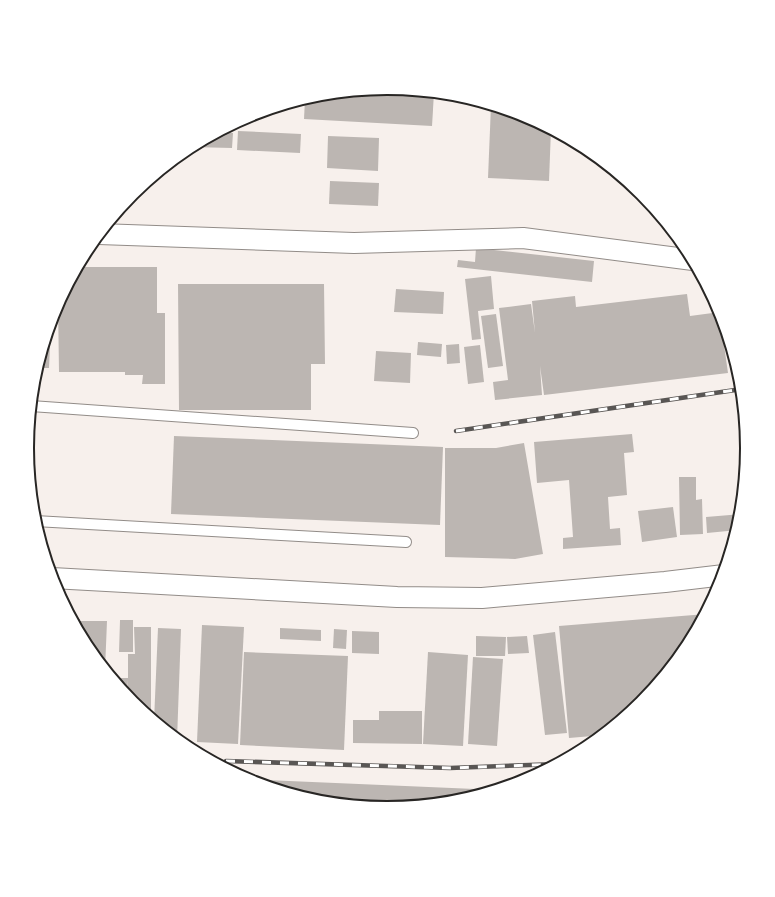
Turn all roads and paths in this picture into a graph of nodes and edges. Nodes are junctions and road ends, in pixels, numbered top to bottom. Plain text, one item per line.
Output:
1 (106, 234) edge
2 (686, 259) edge
3 (37, 406) edge
4 (413, 433) dead end
5 (42, 521) edge
6 (406, 542) dead end
7 (717, 576) edge
8 (59, 578) edge

1 - 2 street
3 - 4 lane
5 - 6 lane
7 - 8 street

